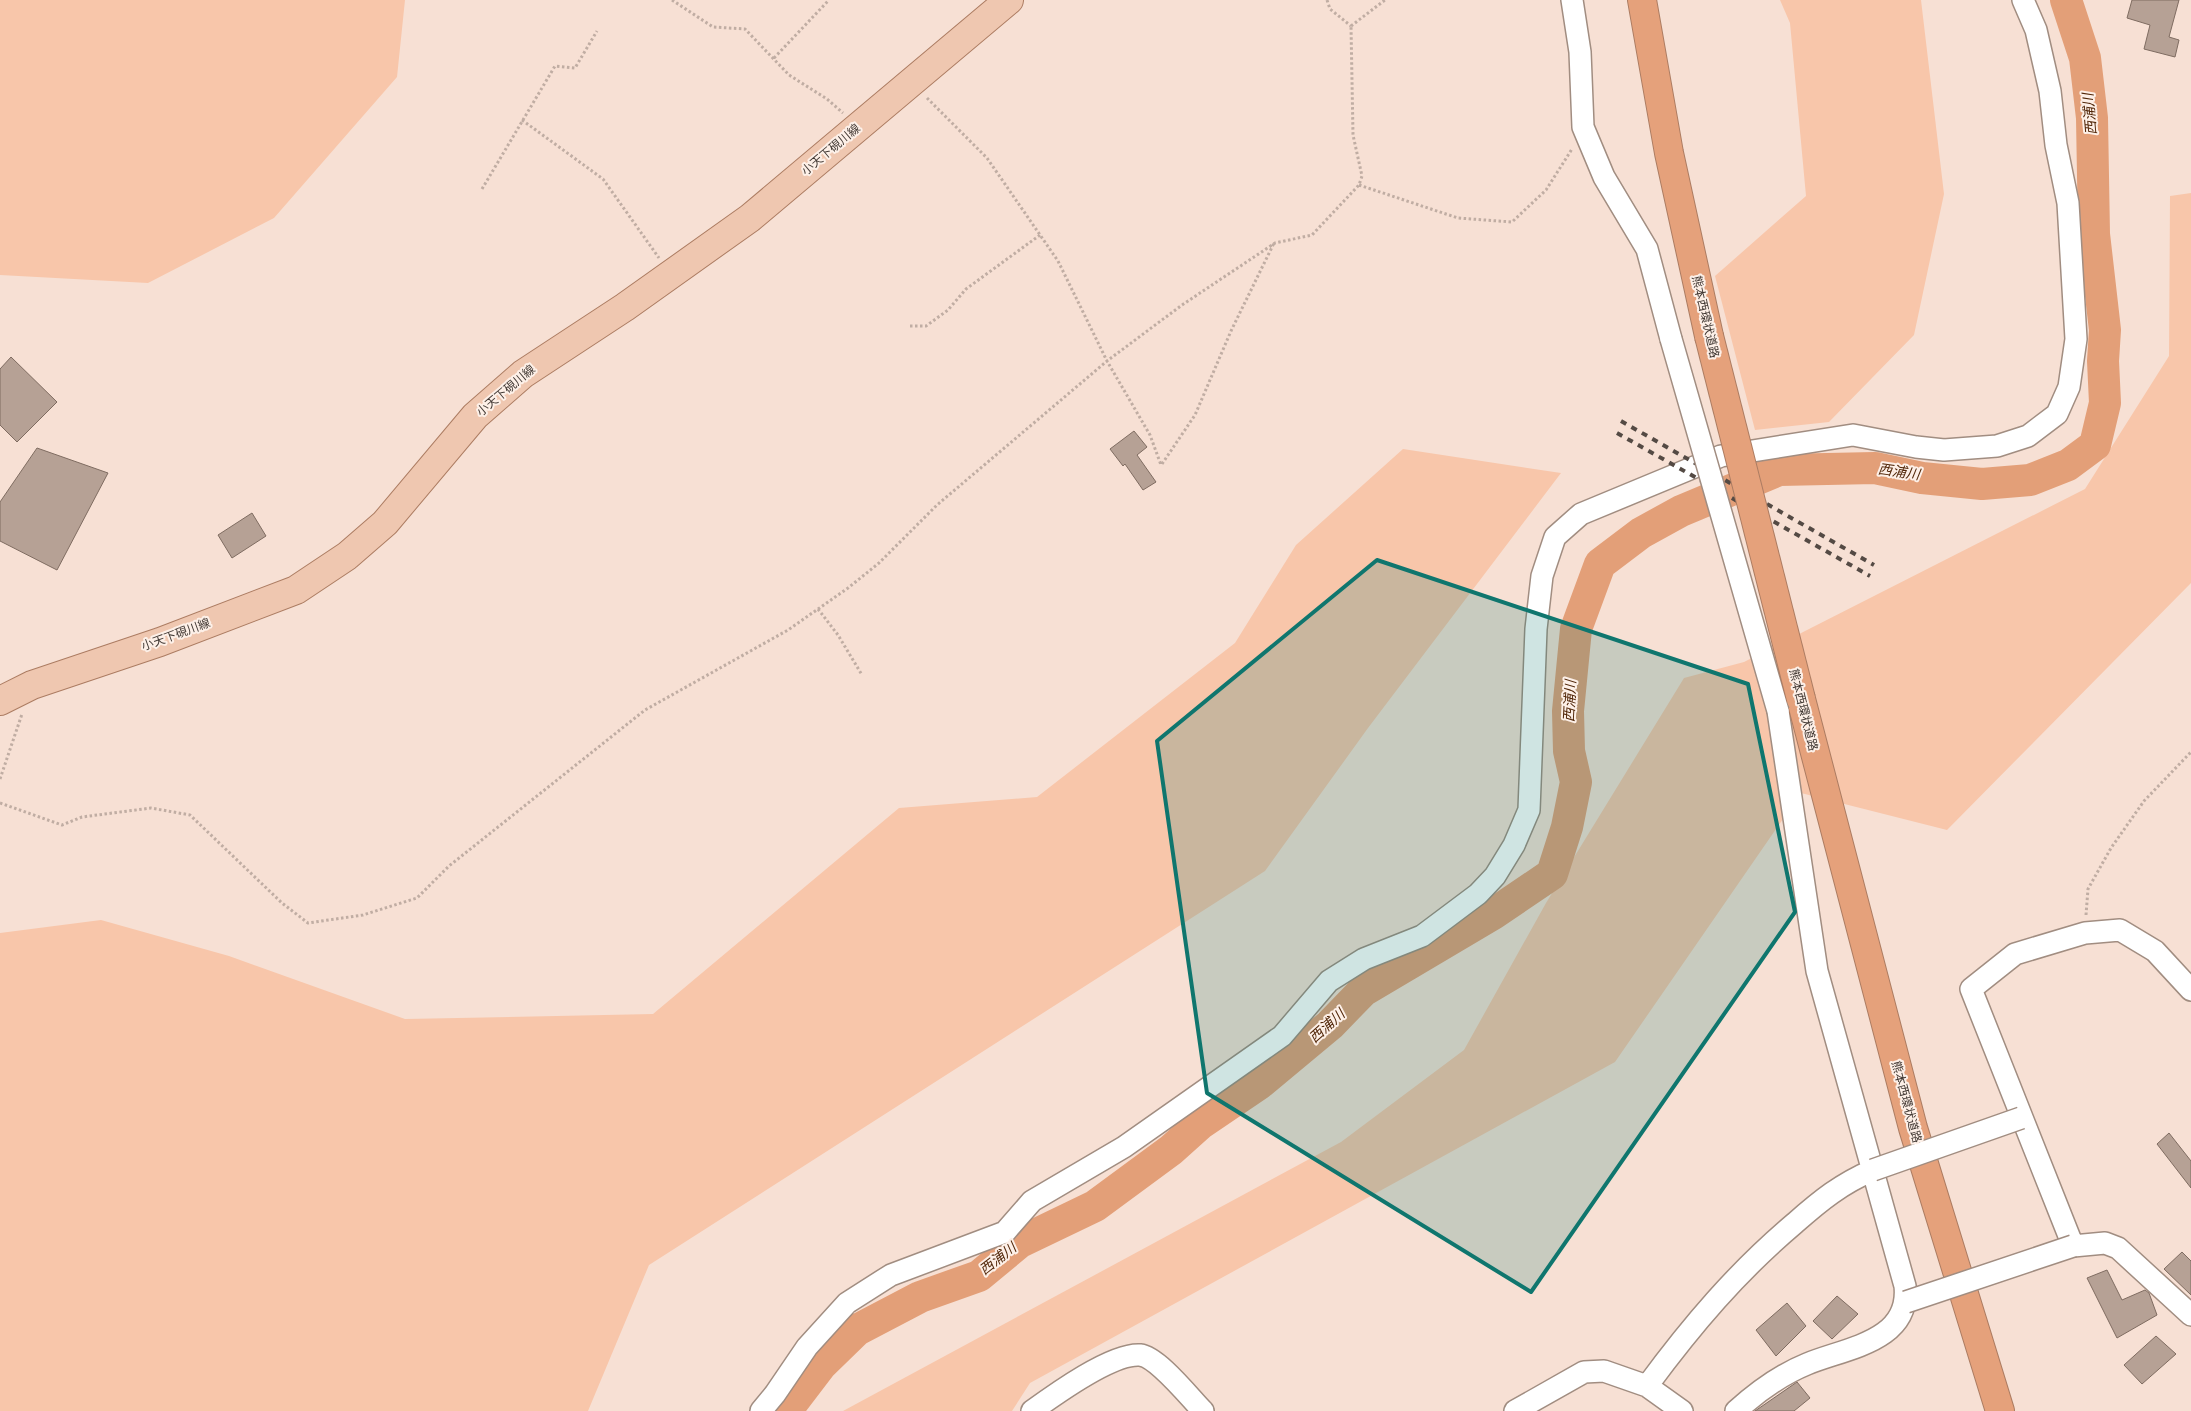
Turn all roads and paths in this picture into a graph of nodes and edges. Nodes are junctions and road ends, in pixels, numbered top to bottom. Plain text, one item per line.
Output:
1 (672, 0) edge
2 (829, 0) edge
3 (1009, 0) edge
4 (1327, 0) edge
5 (1384, 0) edge
6 (1572, 0) edge
7 (1642, 0) edge
8 (2023, 0) edge
9 (1350, 26) junction
10 (597, 31) dead end
11 (774, 58) junction
12 (910, 82) junction
13 (522, 120) junction
14 (858, 126) junction
15 (1573, 147) dead end
16 (1359, 185) junction
17 (482, 189) dead end
18 (1040, 234) junction
19 (1275, 243) junction
20 (670, 275) junction
21 (910, 326) dead end
22 (1107, 361) junction
23 (818, 609) junction
24 (862, 676) dead end
25 (32, 685) junction
26 (0, 701) edge
27 (1789, 705) junction
28 (2191, 752) edge
29 (0, 780) edge
30 (0, 803) edge
31 (2085, 933) junction
32 (2191, 990) edge
33 (2021, 1118) junction
34 (1873, 1170) junction
35 (2073, 1246) junction
36 (1906, 1302) junction
37 (2191, 1315) edge
38 (1647, 1386) junction
39 (761, 1411) edge
40 (1032, 1411) edge
41 (1203, 1411) edge
42 (1515, 1411) edge
43 (1682, 1411) edge
44 (1736, 1411) edge
45 (2000, 1411) edge

1 - 11 path
2 - 11 path
3 - 12 main road, 小天下硯川線
4 - 9 path
5 - 9 path
6 - 27 street, bridge
7 - 27 highway, 熊本西環状道路, bridge
8 - 39 street
9 - 16 path
10 - 13 path
11 - 14 path
12 - 14 main road, 小天下硯川線
12 - 18 path
13 - 17 path
13 - 20 path
14 - 20 main road, 小天下硯川線
15 - 16 path
16 - 19 path
18 - 21 path
18 - 22 path
19 - 22 path
19 - 22 path
20 - 25 main road, 小天下硯川線
22 - 23 path
23 - 24 path
23 - 30 path
25 - 26 main road, 小天下硯川線
25 - 29 path
27 - 34 street
27 - 45 highway, 熊本西環状道路
28 - 31 path
31 - 32 street
31 - 33 street
33 - 34 street, bridge
33 - 35 street
34 - 36 street
34 - 38 street
35 - 36 street, bridge
35 - 37 street
36 - 44 street
38 - 42 street
38 - 43 street
40 - 41 street

